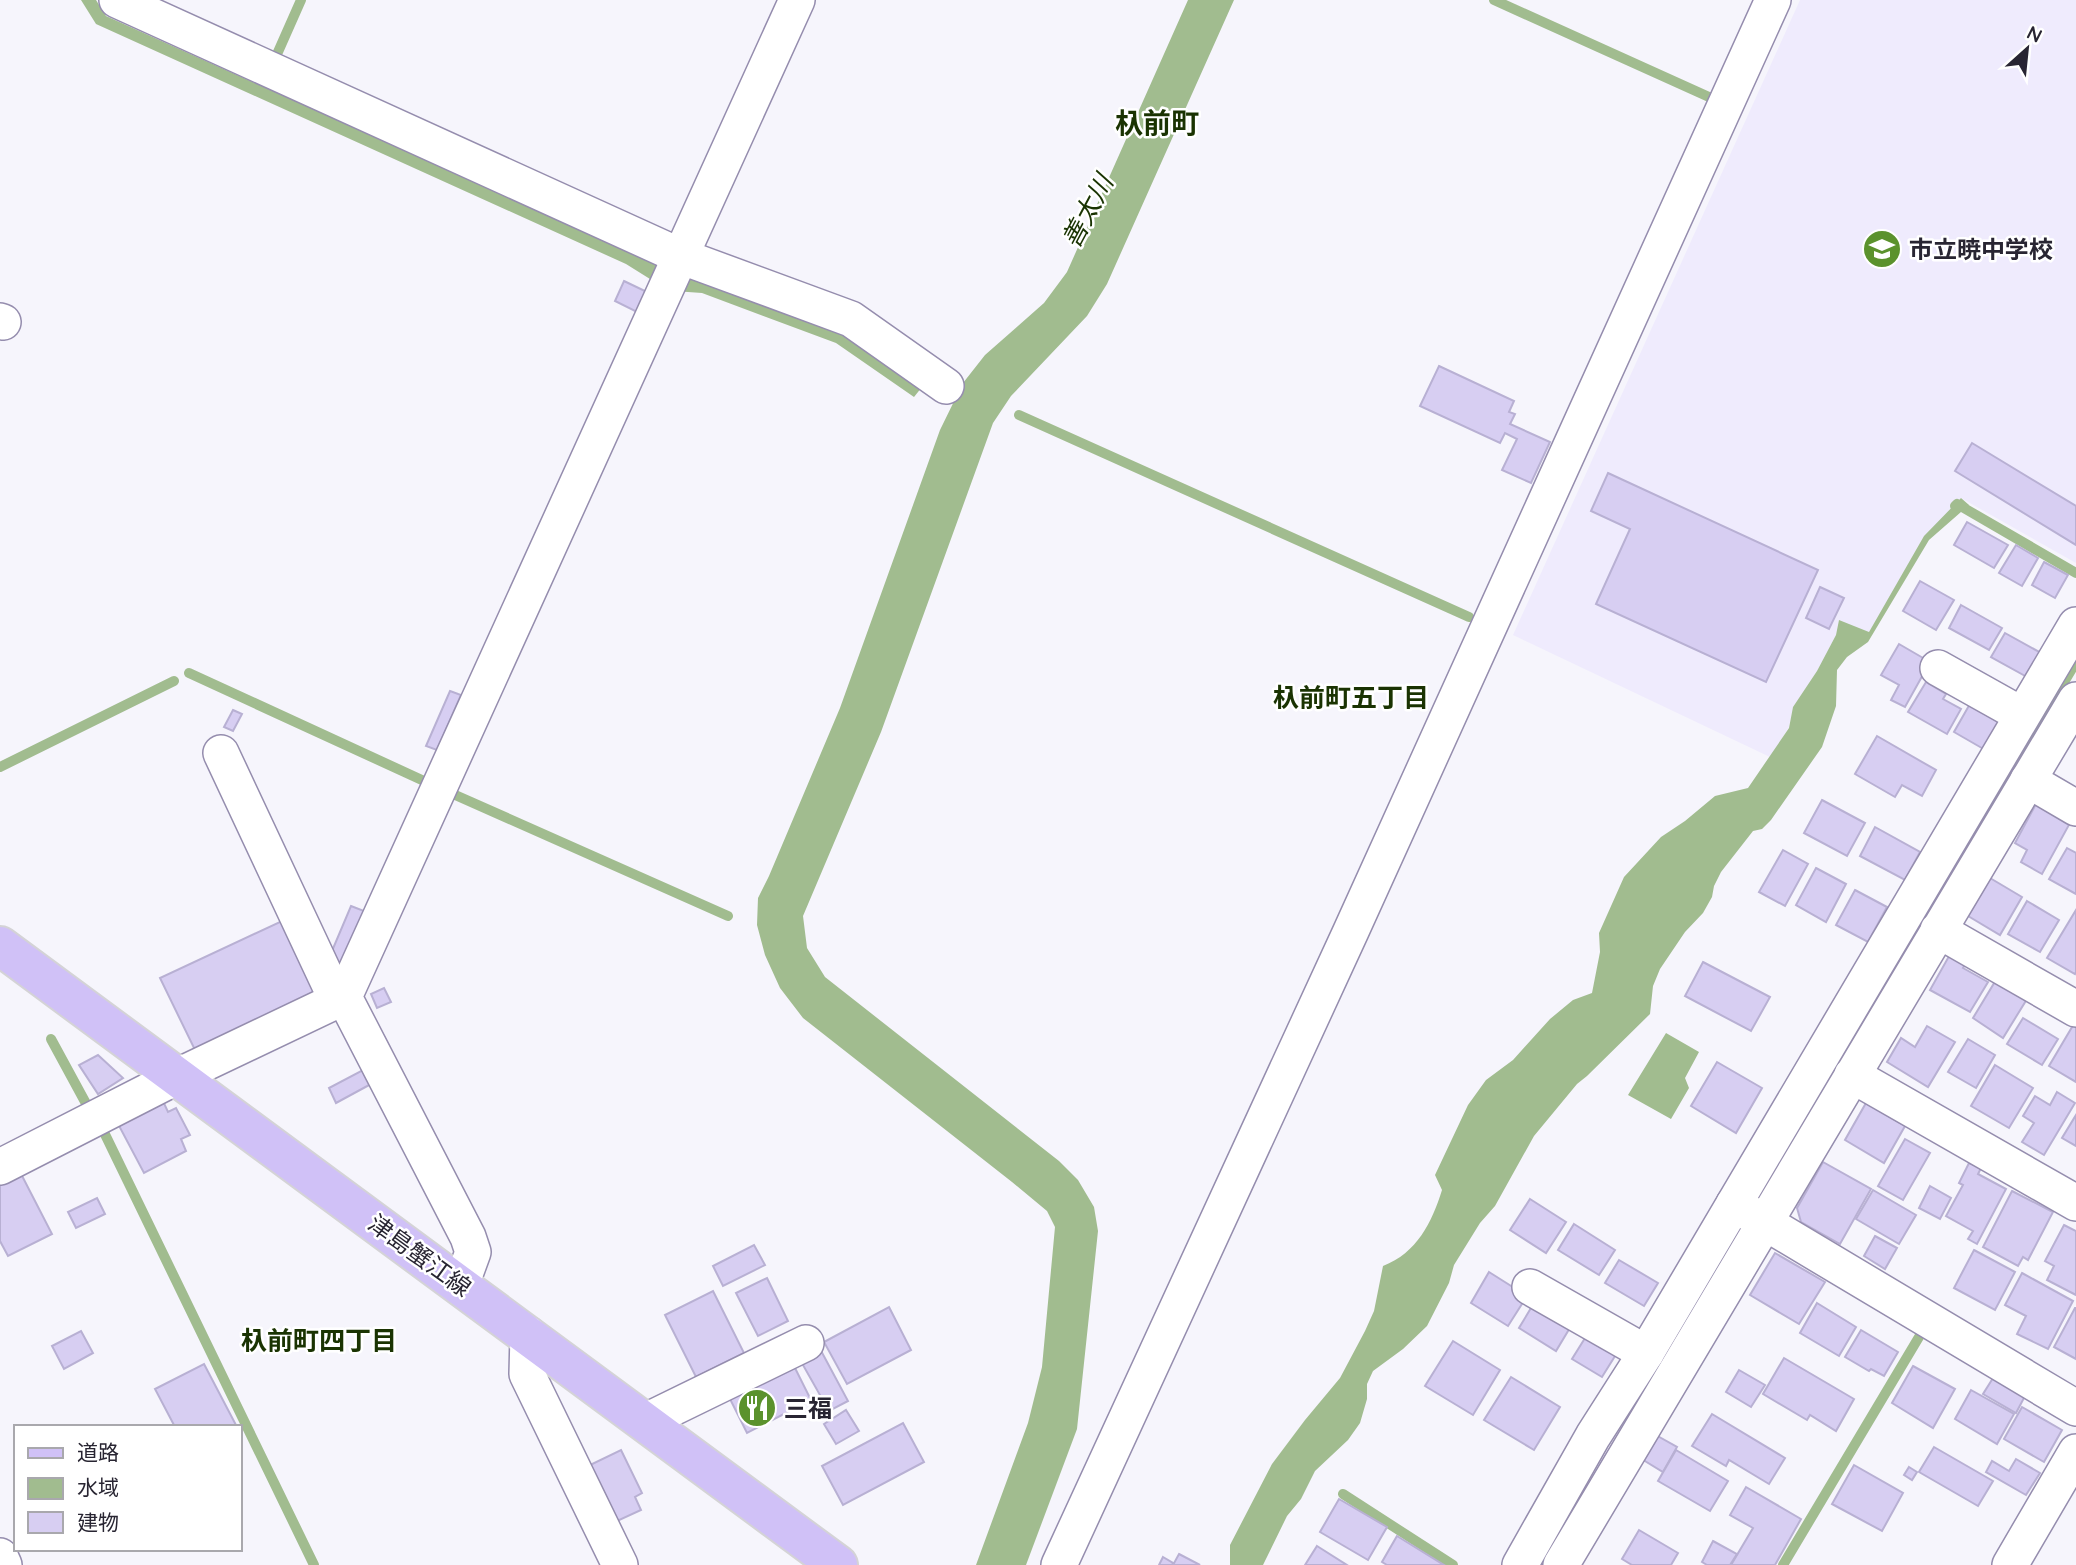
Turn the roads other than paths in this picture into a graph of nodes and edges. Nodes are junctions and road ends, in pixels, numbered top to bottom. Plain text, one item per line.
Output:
1 (117, 0) edge
2 (797, 0) edge
3 (1773, 0) edge
4 (679, 260) junction
5 (946, 386) dead end
6 (2076, 625) edge
7 (1938, 668) dead end
8 (2076, 700) edge
9 (2022, 715) junction
10 (221, 753) dead end
11 (2028, 780) junction
12 (2076, 808) edge
13 (1938, 930) junction
14 (0, 946) edge
15 (344, 997) junction
16 (2076, 1009) edge
17 (1852, 1075) junction
18 (176, 1077) junction
19 (0, 1167) edge
20 (2076, 1203) edge
21 (1734, 1204) junction
22 (1764, 1222) junction
23 (461, 1285) junction
24 (1530, 1287) dead end
25 (528, 1335) junction
26 (806, 1343) dead end
27 (1646, 1353) junction
28 (2076, 1408) edge
29 (644, 1422) junction
30 (2076, 1452) edge
31 (0, 1556) edge
32 (4, 1565) edge
33 (620, 1565) edge
34 (838, 1565) edge
35 (1059, 1565) edge
36 (1520, 1565) edge
37 (1560, 1565) edge
38 (2010, 1565) edge

1 - 4 street
2 - 4 street
3 - 35 street
4 - 5 street
4 - 15 street
6 - 9 street
7 - 9 street
8 - 11 street
9 - 21 street
10 - 15 street
11 - 12 street
11 - 13 street
13 - 16 street
13 - 17 street
14 - 18 main road, 津島蟹江線
15 - 18 street
15 - 23 street
17 - 20 street
17 - 22 street
18 - 19 street
18 - 23 main road, 津島蟹江線
21 - 22 street
21 - 27 street
22 - 28 street
22 - 37 street
23 - 25 main road, 津島蟹江線
24 - 27 street
25 - 29 main road, 津島蟹江線
25 - 33 street
26 - 29 street
27 - 36 street
29 - 34 main road, 津島蟹江線
30 - 38 street
31 - 32 street

